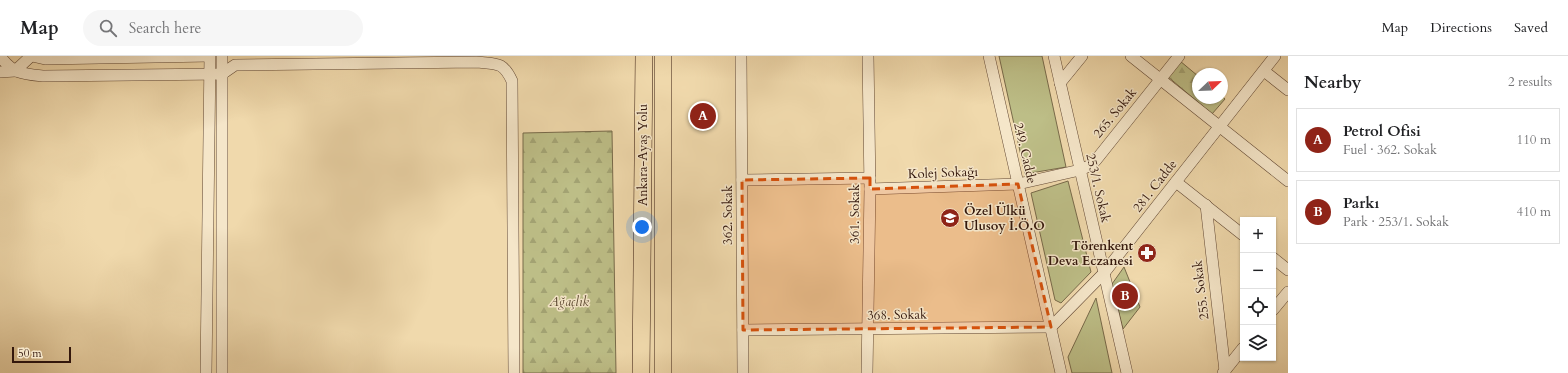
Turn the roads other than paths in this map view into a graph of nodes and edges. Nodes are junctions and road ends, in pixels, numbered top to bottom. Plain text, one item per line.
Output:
1 (0, 56) edge
2 (32, 56) edge
3 (210, 56) edge
4 (222, 56) edge
5 (632, 56) edge
6 (644, 56) edge
7 (663, 56) edge
8 (672, 56) edge
9 (741, 56) edge
10 (868, 56) edge
11 (989, 56) edge
12 (1054, 56) edge
13 (1082, 56) edge
14 (1132, 56) edge
15 (1179, 56) edge
16 (1275, 56) edge
17 (95, 57) edge
18 (235, 65) junction
19 (15, 71) junction
20 (1264, 71) junction
21 (0, 72) edge
22 (210, 73) junction
23 (222, 74) junction
24 (1160, 79) junction
25 (1060, 83) junction
26 (1288, 90) edge
27 (1219, 127) junction
28 (643, 162) junction
29 (663, 168) junction
30 (1080, 170) junction
31 (742, 180) junction
32 (1288, 181) edge
33 (1176, 182) junction
34 (870, 184) junction
35 (1018, 184) junction
36 (1206, 206) junction
37 (1240, 233) edge
38 (1276, 260) edge
39 (1288, 270) edge
40 (1104, 273) junction
41 (1288, 292) edge
42 (1276, 306) edge
43 (1051, 327) junction
44 (869, 329) junction
45 (743, 330) junction
46 (1240, 352) edge
47 (1224, 372) edge
48 (206, 373) edge
49 (222, 373) edge
50 (514, 373) edge
51 (642, 373) edge
52 (663, 373) edge
53 (743, 373) edge
54 (867, 373) edge
55 (1062, 373) edge
56 (1126, 373) edge

1 - 19 street
2 - 17 street
2 - 19 street
3 - 17 street
3 - 22 street
4 - 18 street
4 - 23 street
5 - 28 highway
6 - 28 highway, Ankara-Ayaş Yolu
7 - 29 highway, Ankara-Ayaş Yolu
8 - 29 highway
9 - 31 street, 362. Sokak
10 - 34 street, 361. Sokak
11 - 35 street, 249. Cadde
12 - 25 street, 253/1. Sokak
13 - 25 street
14 - 24 street
15 - 24 street, 265. Sokak
16 - 20 street, 281. Cadde
18 - 23 street
18 - 50 street
19 - 21 street
19 - 22 street
20 - 26 street
20 - 27 street, 281. Cadde
22 - 23 street
22 - 48 street
23 - 49 street
24 - 27 street
24 - 30 street, 265. Sokak
25 - 30 street, 253/1. Sokak
27 - 32 street
27 - 33 street, 281. Cadde
28 - 51 highway, Ankara-Ayaş Yolu
29 - 52 highway, Ankara-Ayaş Yolu
30 - 35 street, 265. Sokak
30 - 40 street, 253/1. Sokak
31 - 34 street, Kolej Sokağı
31 - 45 street, 362. Sokak
33 - 36 street
33 - 40 street, 281. Cadde
34 - 35 street, Kolej Sokağı
34 - 44 street, 361. Sokak
35 - 43 street, 249. Cadde
36 - 37 street
36 - 47 street, 255. Sokak
38 - 39 street
40 - 43 street, 281. Cadde
40 - 56 street, 253/1. Sokak
41 - 42 street
43 - 44 street, 368. Sokak
43 - 55 street, 249. Cadde
44 - 45 street, 368. Sokak
44 - 54 street, 361. Sokak
45 - 53 street, 362. Sokak
46 - 47 street

